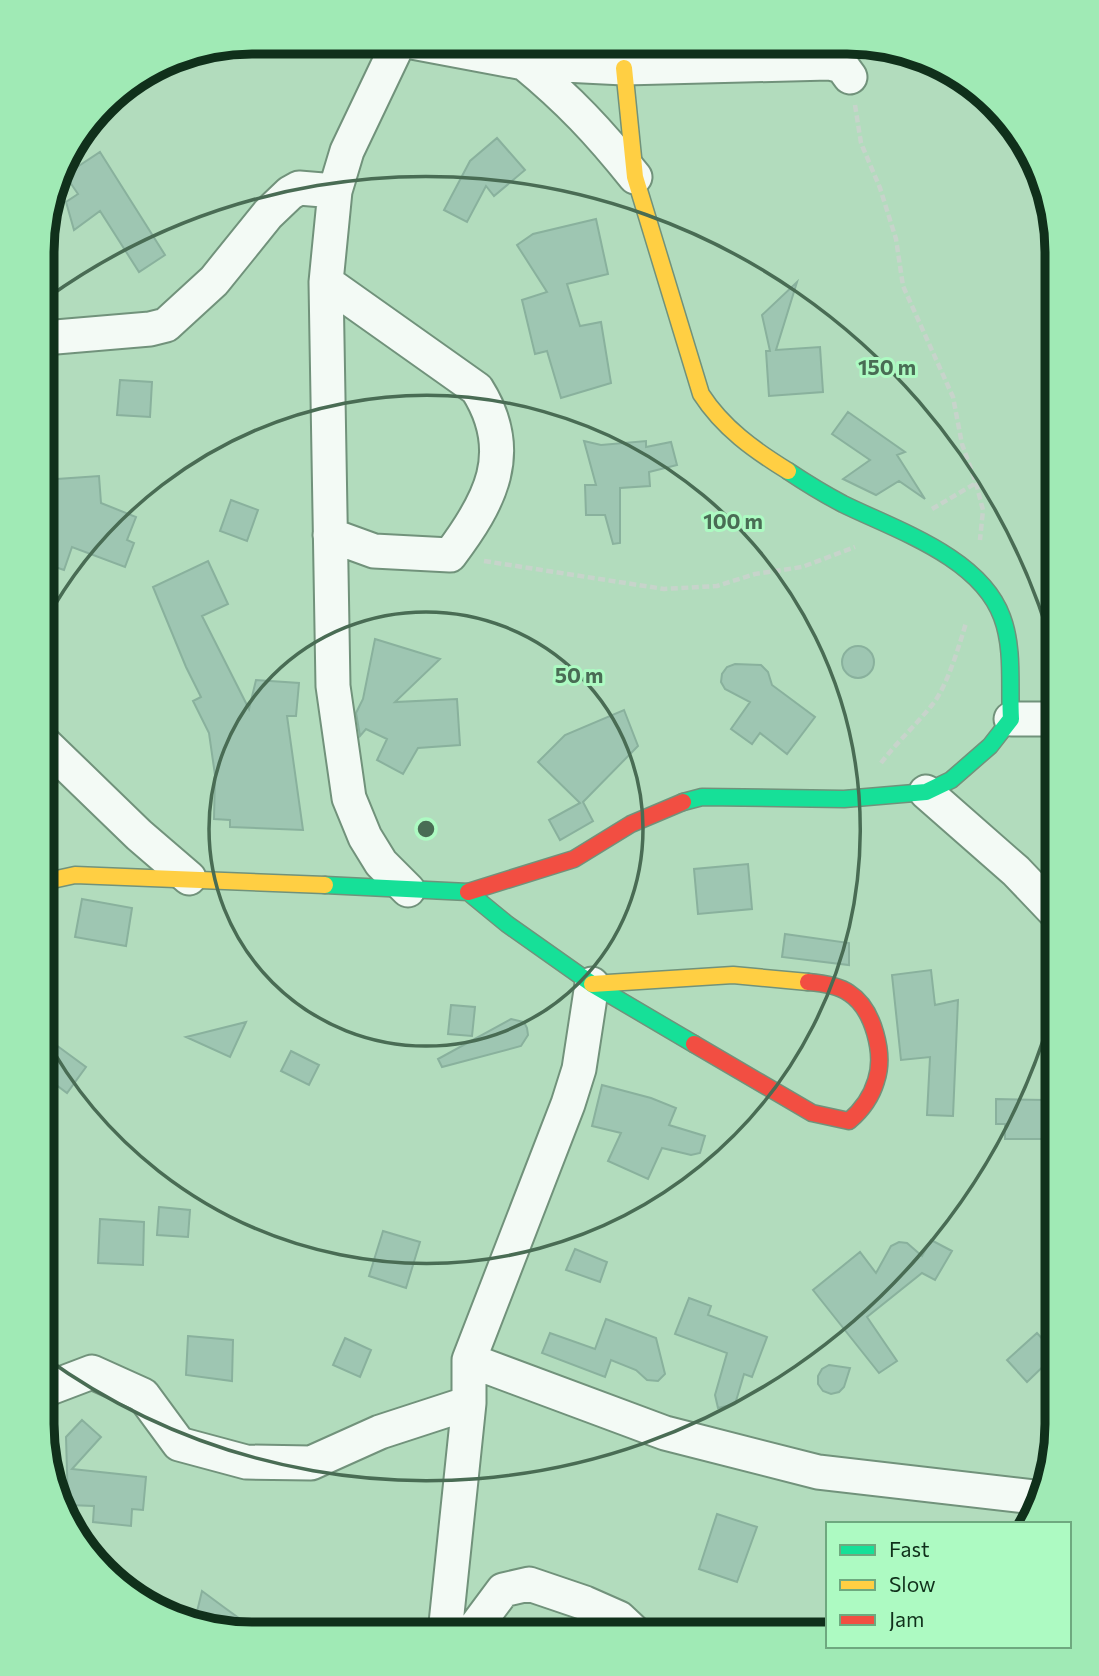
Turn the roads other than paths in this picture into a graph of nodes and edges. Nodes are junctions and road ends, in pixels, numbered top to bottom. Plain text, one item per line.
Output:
1 (394, 54) edge
2 (474, 54) edge
3 (524, 63) junction
4 (624, 68) junction
5 (850, 77) road end
6 (635, 177) junction
7 (335, 191) junction
8 (326, 282) junction
9 (54, 337) edge
10 (330, 536) junction
11 (1012, 719) junction
12 (1045, 719) edge
13 (54, 753) edge
14 (926, 792) junction
15 (190, 878) junction
16 (54, 880) edge
17 (408, 890) junction
18 (468, 892) junction
19 (1044, 901) edge
20 (592, 984) junction
21 (470, 1360) junction
22 (54, 1387) edge
23 (469, 1403) junction
24 (1031, 1497) edge
25 (446, 1622) edge
26 (479, 1622) edge
27 (623, 1622) edge

1 - 7 street
2 - 3 street
3 - 4 street
3 - 6 street
4 - 5 street
4 - 6 street
6 - 11 street
7 - 8 street
7 - 9 street
8 - 10 street
8 - 10 street
10 - 17 street
11 - 12 street
11 - 14 street
13 - 15 street
14 - 18 street
14 - 19 street
15 - 16 street
15 - 17 street
17 - 18 street
18 - 20 street
20 - 20 street
20 - 21 street
21 - 23 street
21 - 24 street
22 - 23 street
23 - 25 street
26 - 27 street

